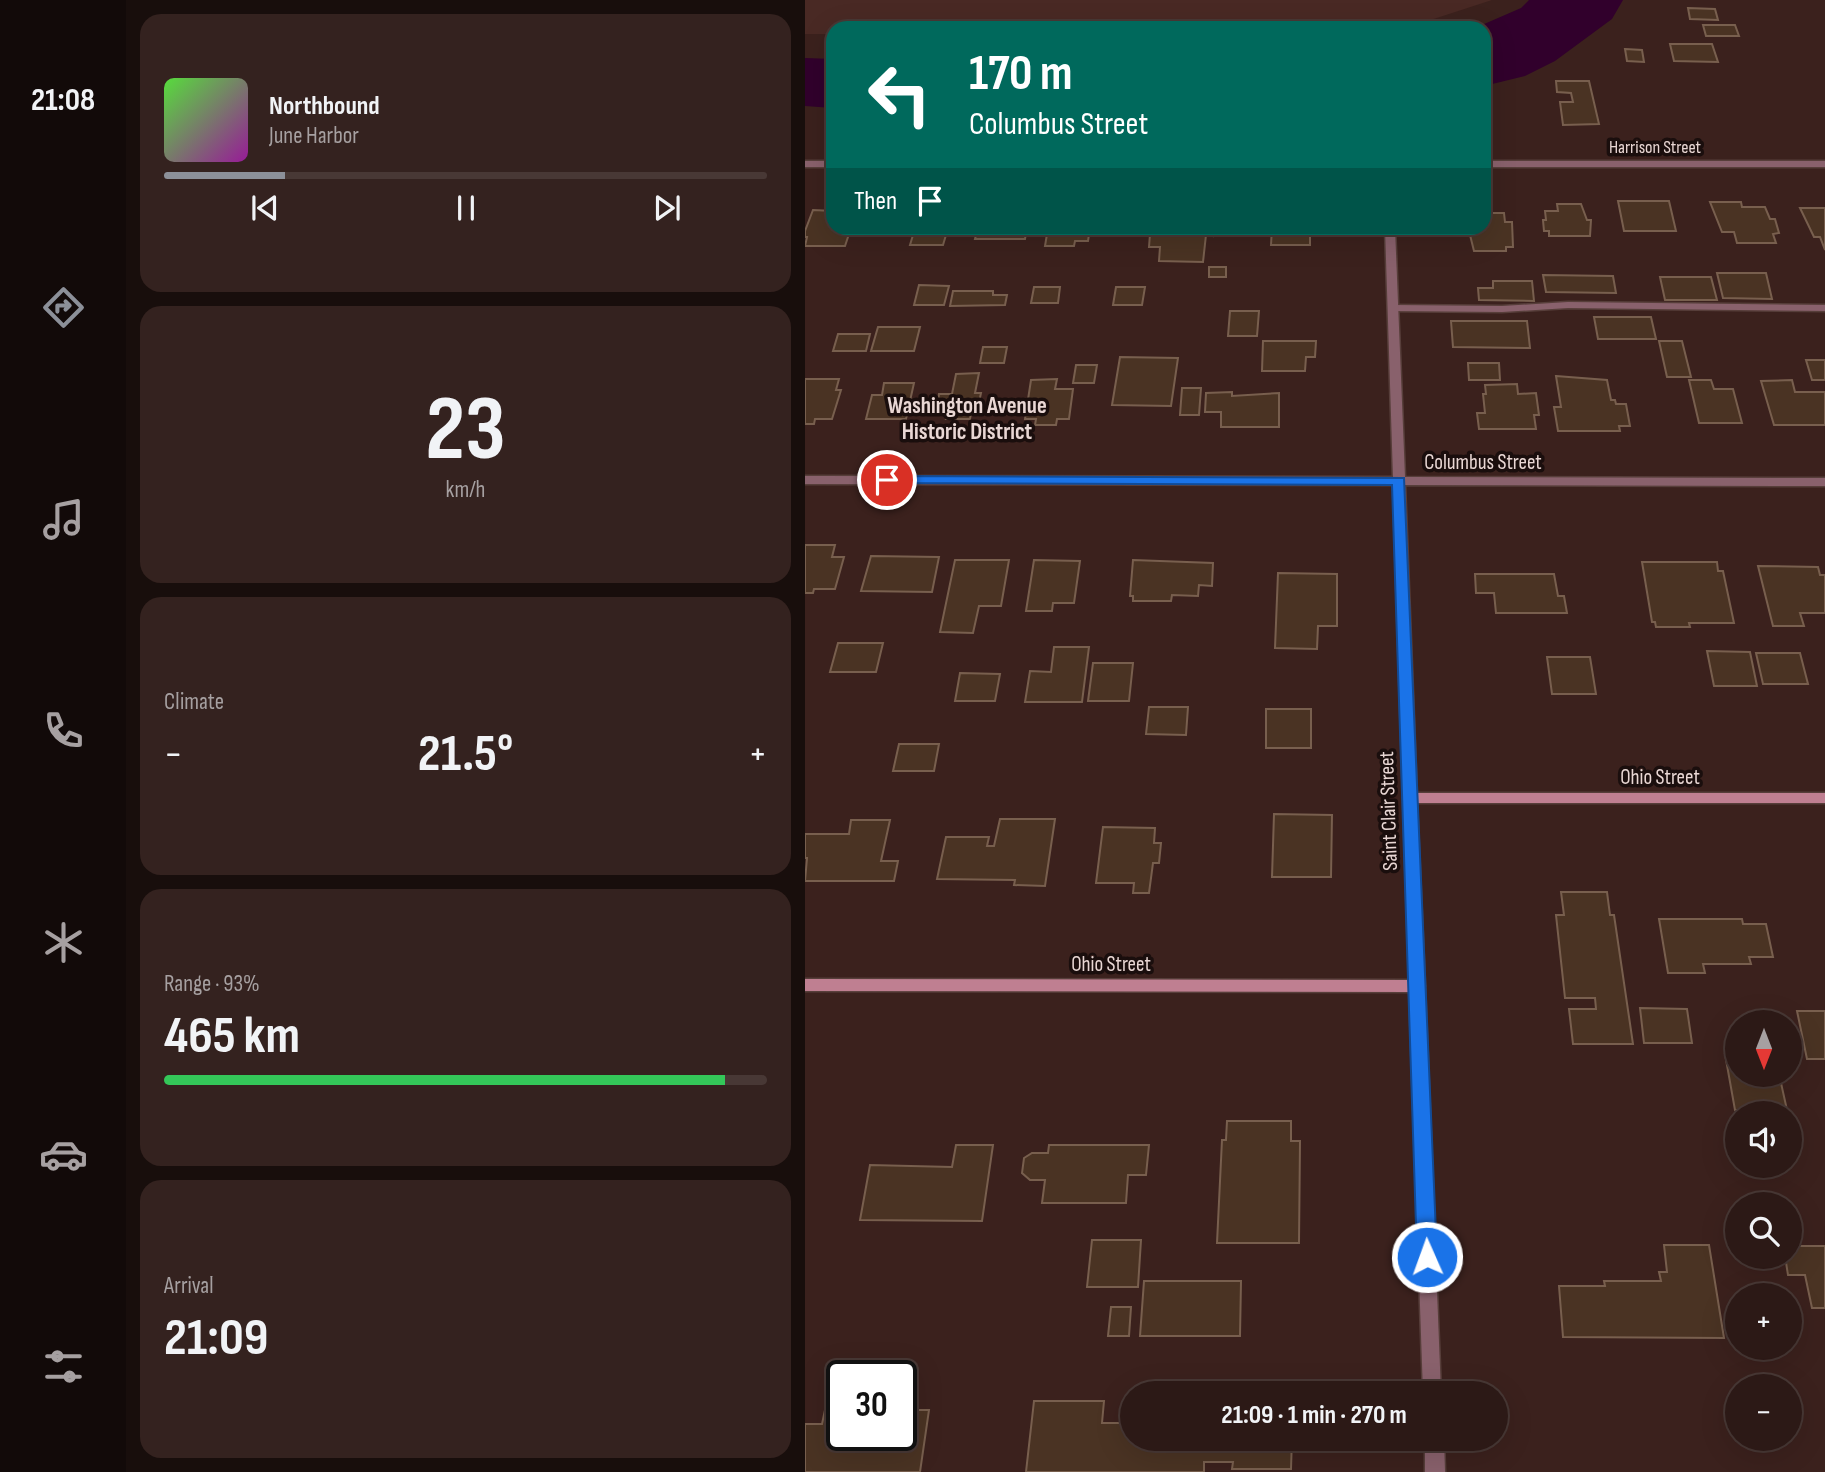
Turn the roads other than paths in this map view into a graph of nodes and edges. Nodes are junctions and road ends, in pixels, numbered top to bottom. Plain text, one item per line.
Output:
1 (805, 164) edge
2 (826, 164) edge
3 (1491, 164) edge
4 (1825, 164) edge
5 (1390, 235) edge
6 (1393, 308) junction
7 (1825, 308) edge
8 (805, 480) edge
9 (1399, 481) junction
10 (1825, 482) edge
11 (1410, 798) junction
12 (1825, 798) edge
13 (805, 985) edge
14 (1417, 986) junction
15 (1432, 1381) edge
16 (1434, 1451) edge
17 (1435, 1472) edge

1 - 2 street
3 - 4 street, Harrison Street
5 - 6 street, Saint Clair Street
6 - 7 street
6 - 9 street, Saint Clair Street
8 - 9 street, Columbus Street
9 - 10 street, Columbus Street
9 - 11 street, Saint Clair Street
11 - 12 street, Ohio Street
11 - 14 street, Saint Clair Street
13 - 14 street, Ohio Street
14 - 15 street, Saint Clair Street
16 - 17 street

